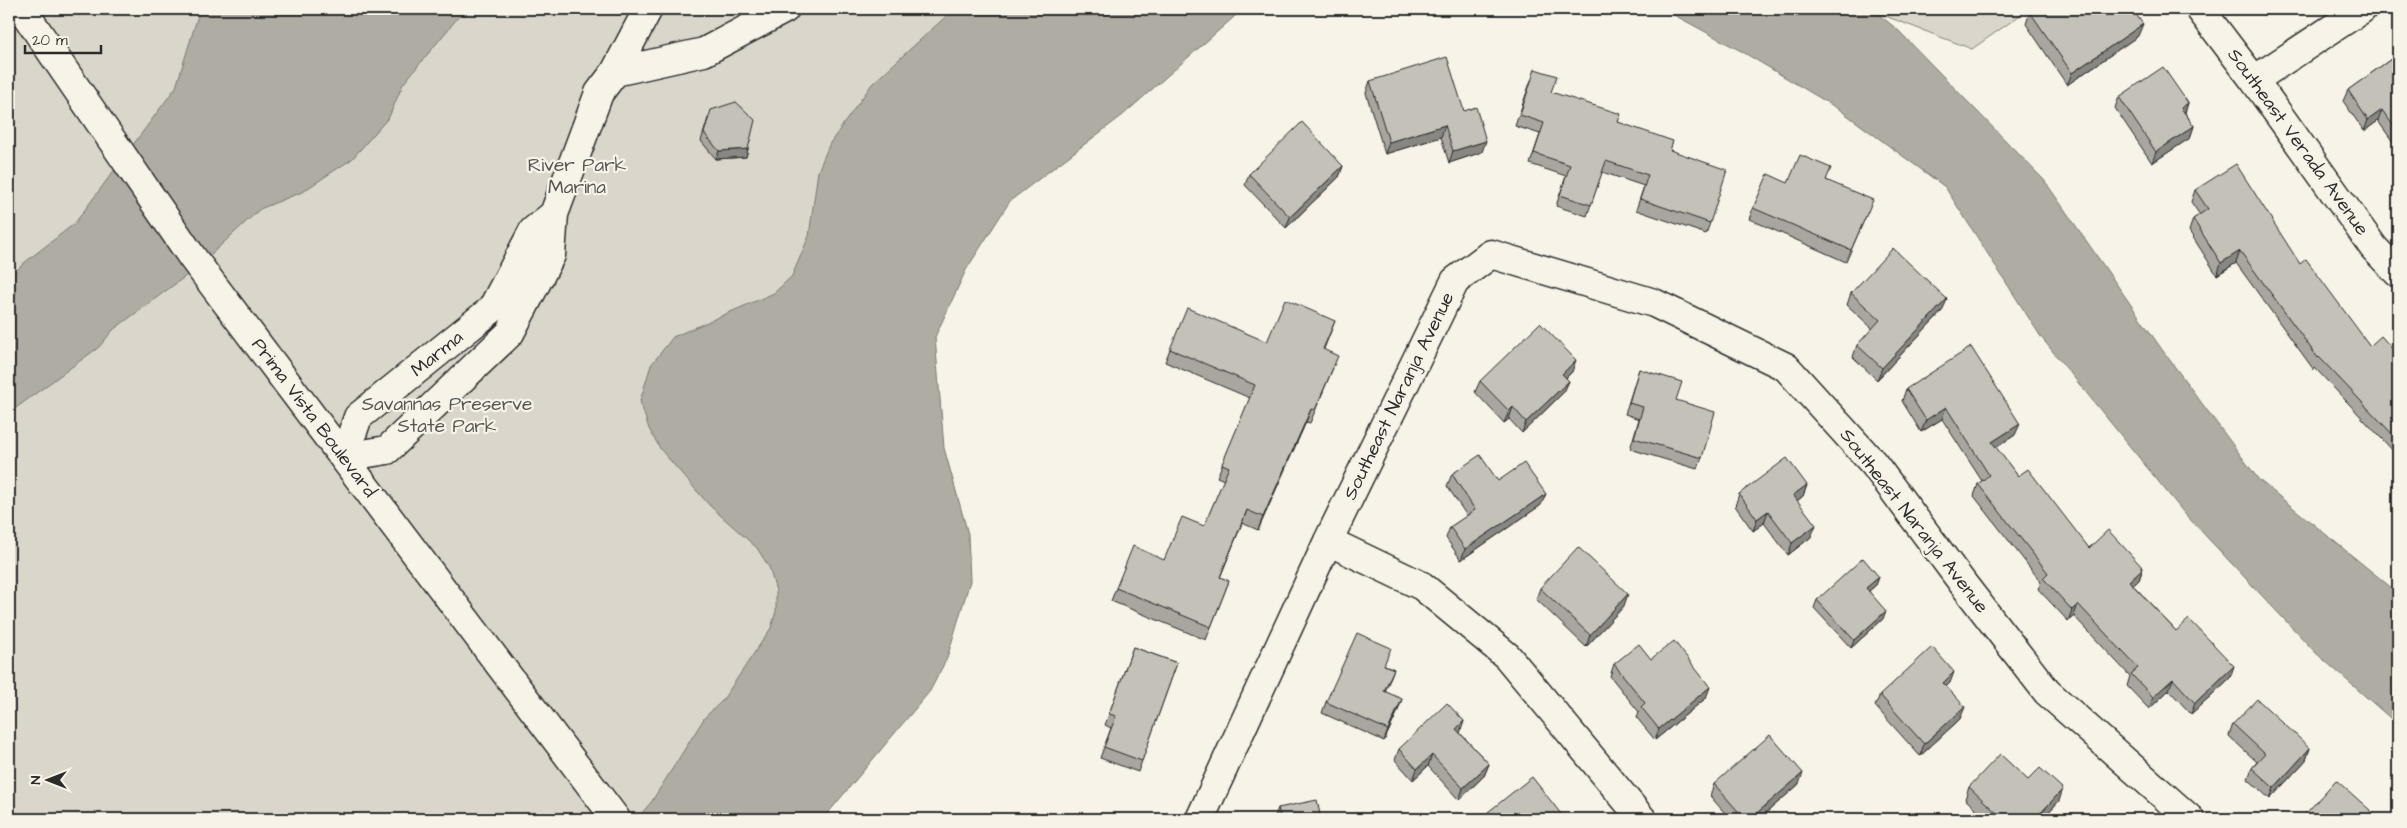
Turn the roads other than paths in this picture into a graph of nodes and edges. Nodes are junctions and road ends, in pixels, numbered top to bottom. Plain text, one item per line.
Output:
1 (22, 9) edge
2 (648, 9) edge
3 (785, 9) edge
4 (2200, 9) edge
5 (2362, 9) edge
6 (615, 72) junction
7 (2254, 80) junction
8 (554, 214) junction
9 (2398, 273) edge
10 (431, 358) junction
11 (456, 384) junction
12 (344, 458) junction
13 (1328, 541) junction
14 (609, 809) edge
15 (1200, 819) edge
16 (1642, 819) edge
17 (2190, 819) edge

1 - 12 street, Prima Vista Boulevard
2 - 6 street, Marma
3 - 6 street
4 - 7 street, Southeast Verada Avenue
5 - 7 street
6 - 8 street, Marma
7 - 9 street, Southeast Verada Avenue
8 - 10 street, Marma
8 - 11 street, Marma
10 - 11 street
10 - 12 street, Marma
11 - 12 street, Marma
12 - 14 street, Prima Vista Boulevard
13 - 15 street, Southeast Naranja Avenue
13 - 16 street
13 - 17 street, Southeast Naranja Avenue

